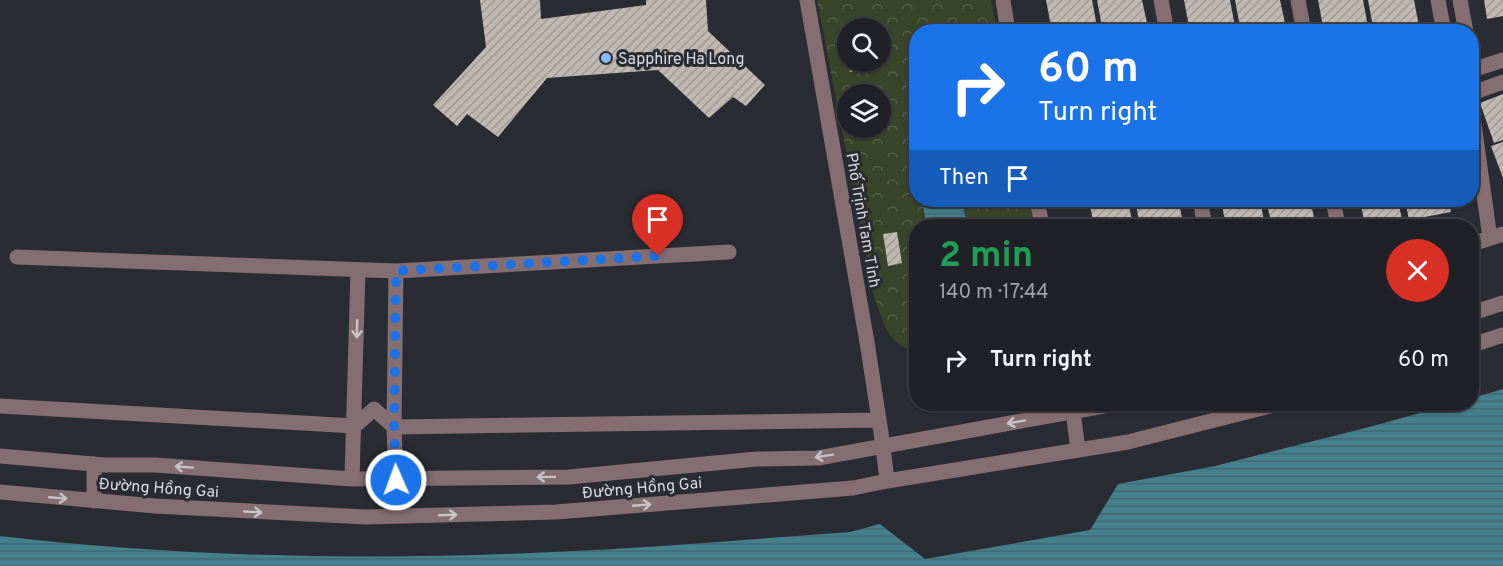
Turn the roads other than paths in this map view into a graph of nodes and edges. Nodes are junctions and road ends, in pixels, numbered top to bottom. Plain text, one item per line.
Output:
1 (807, 0) edge
2 (1003, 0) edge
3 (1161, 0) edge
4 (1298, 0) edge
5 (1438, 0) edge
6 (1460, 0) edge
7 (1007, 24) edge
8 (1166, 24) edge
9 (1302, 24) edge
10 (1442, 24) edge
11 (1464, 24) edge
12 (1503, 60) edge
13 (1479, 68) edge
14 (1503, 82) edge
15 (1479, 91) edge
16 (1479, 147) edge
17 (1496, 236) edge
18 (1479, 242) edge
19 (729, 252) dead end
20 (17, 257) dead end
21 (358, 270) junction
22 (396, 271) junction
23 (1503, 303) edge
24 (1479, 311) edge
25 (1503, 335) edge
26 (1479, 343) edge
27 (0, 405) edge
28 (1057, 411) edge
29 (1072, 411) edge
30 (1250, 411) edge
31 (879, 420) junction
32 (355, 426) junction
33 (394, 427) junction
34 (884, 446) junction
35 (1078, 450) junction
36 (0, 456) edge
37 (94, 464) junction
38 (352, 479) junction
39 (396, 480) junction
40 (886, 481) junction
41 (0, 492) edge
42 (94, 501) junction

1 - 31 street, Phố Trịnh Tam Tỉnh
2 - 7 street
3 - 8 street
4 - 9 street
5 - 10 street
6 - 11 street
12 - 13 street
14 - 15 street
16 - 17 street
17 - 18 street
19 - 22 street
20 - 21 street
21 - 22 street
21 -> 32 street
22 - 33 street
23 - 24 street
25 - 26 street
27 - 32 street
28 -> 34 street, Đường Hồng Gai
29 - 35 street
30 - 35 street, Đường Hồng Gai
31 - 33 street
31 - 34 street, Phố Trịnh Tam Tỉnh
32 - 33 street
32 - 38 street
33 - 39 street
34 -> 39 street, Đường Hồng Gai
34 - 40 street, Phố Trịnh Tam Tỉnh
35 - 40 street, Đường Hồng Gai
36 - 37 street, Đường Hồng Gai
38 -> 37 street, Đường Hồng Gai
37 - 42 street
38 - 39 street, Đường Hồng Gai
42 -> 40 street, Đường Hồng Gai
41 -> 42 street, Đường Hồng Gai

